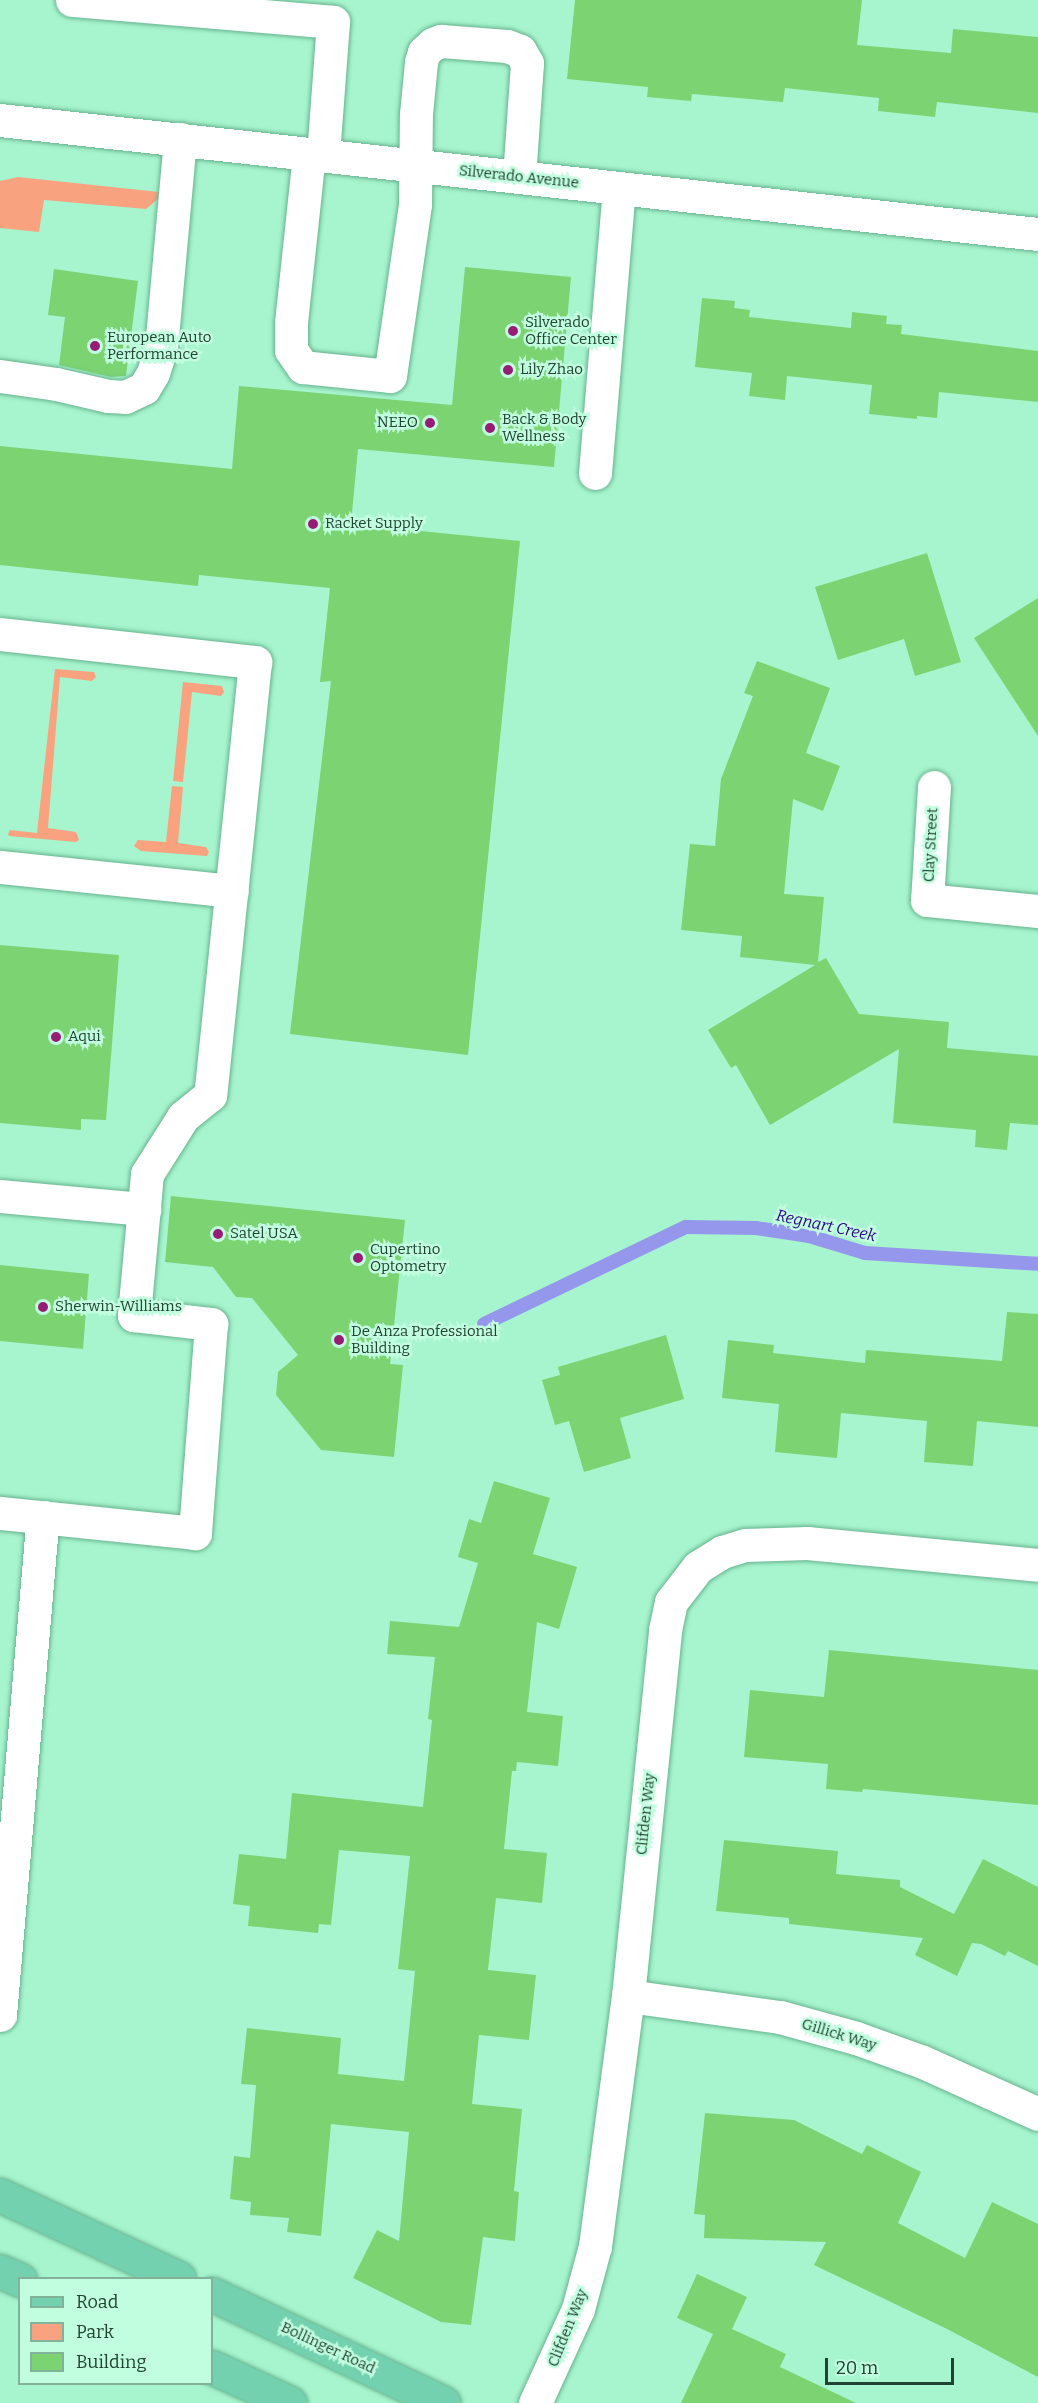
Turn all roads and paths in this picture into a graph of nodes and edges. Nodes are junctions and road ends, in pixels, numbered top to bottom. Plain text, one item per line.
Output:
1 (72, 0) edge
2 (0, 120) edge
3 (180, 139) junction
4 (316, 154) junction
5 (414, 165) junction
6 (519, 176) junction
7 (619, 188) junction
8 (1038, 234) edge
9 (0, 376) edge
10 (595, 473) dead end
11 (0, 634) edge
12 (934, 787) dead end
13 (0, 867) edge
14 (232, 891) junction
15 (1038, 911) edge
16 (0, 1196) edge
17 (144, 1209) junction
18 (0, 1513) edge
19 (44, 1517) junction
20 (1038, 1565) edge
21 (8, 1811) edge
22 (628, 1996) junction
23 (0, 2015) edge
24 (1038, 2114) edge
25 (0, 2195) edge
26 (0, 2271) edge
27 (177, 2277) edge
28 (18, 2279) edge
29 (213, 2294) edge
30 (213, 2367) edge
31 (290, 2403) edge
32 (444, 2403) edge
33 (535, 2403) edge

1 - 4 street
2 - 3 street, Silverado Avenue
3 - 4 street, Silverado Avenue
3 - 9 street
4 - 5 street, Silverado Avenue
4 - 5 street
5 - 6 street, Silverado Avenue
5 - 6 street
6 - 7 street, Silverado Avenue
7 - 8 street, Silverado Avenue
7 - 10 street
11 - 14 street
12 - 15 street, Clay Street
13 - 14 street
14 - 17 street
16 - 17 street
17 - 19 street
18 - 19 street
19 - 21 street
20 - 22 street, Clifden Way
21 - 23 street
22 - 24 street, Gillick Way
22 - 33 street, Clifden Way
25 - 27 main road
26 - 28 main road
29 - 32 main road, Bollinger Road
30 - 31 main road

